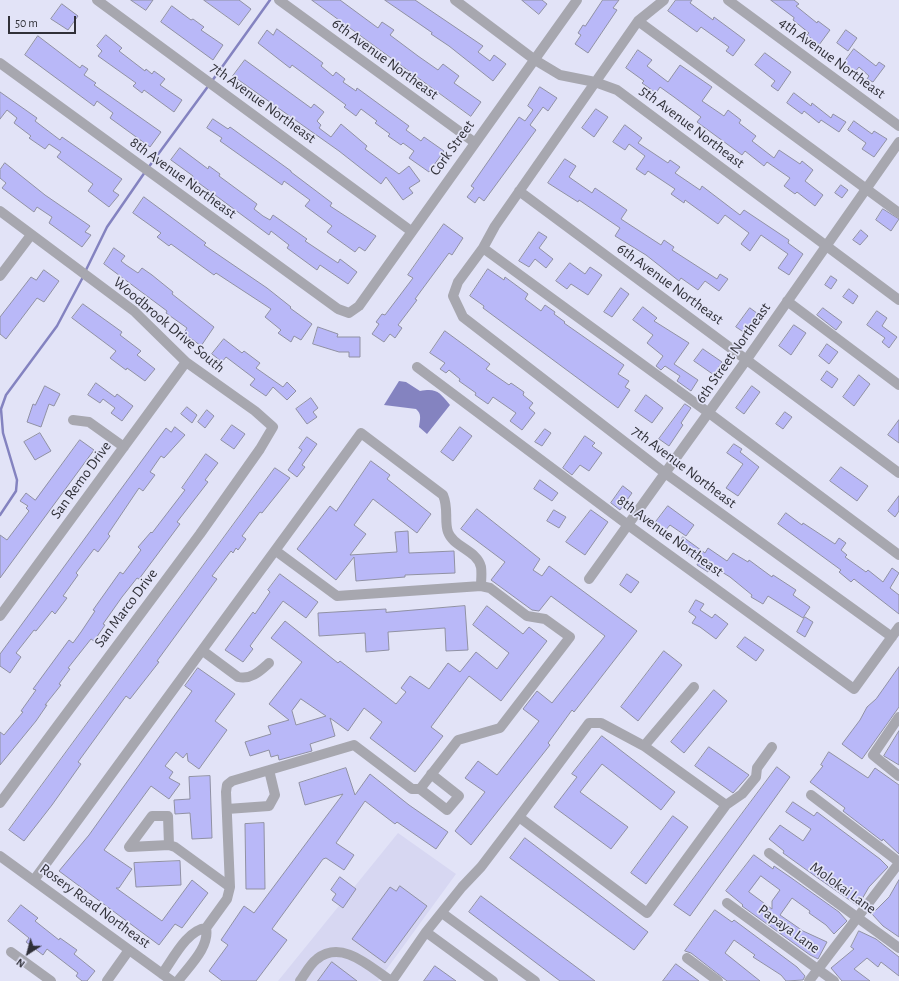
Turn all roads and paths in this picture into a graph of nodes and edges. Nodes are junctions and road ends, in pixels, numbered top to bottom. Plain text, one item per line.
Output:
1 (97, 0) edge
2 (455, 0) edge
3 (577, 0) edge
4 (664, 0) edge
5 (728, 0) edge
6 (282, 2) edge
7 (638, 21) junction
8 (535, 60) junction
9 (0, 63) edge
10 (595, 82) junction
11 (899, 126) edge
12 (474, 142) junction
13 (899, 142) edge
14 (866, 189) junction
15 (519, 191) junction
16 (0, 211) edge
17 (899, 213) edge
18 (411, 231) junction
19 (31, 235) junction
20 (826, 246) junction
21 (483, 248) junction
22 (0, 276) edge
23 (899, 300) edge
24 (787, 301) junction
25 (349, 313) joint
26 (747, 359) junction
27 (186, 362) junction
28 (417, 367) dead end
29 (899, 385) edge
30 (709, 412) junction
31 (73, 420) dead end
32 (273, 427) joint
33 (124, 447) junction
34 (666, 473) junction
35 (899, 473) edge
36 (628, 524) junction
37 (276, 551) junction
38 (899, 555) edge
39 (589, 579) dead end
40 (481, 586) junction
41 (0, 616) edge
42 (899, 627) edge
43 (892, 637) junction
44 (203, 651) junction
45 (270, 663) dead end
46 (694, 688) dead end
47 (899, 717) edge
48 (644, 746) junction
49 (772, 746) dead end
50 (269, 770) junction
51 (431, 774) junction
52 (899, 776) edge
53 (420, 789) junction
54 (811, 795) dead end
55 (0, 803) edge
56 (726, 805) junction
57 (227, 809) junction
58 (519, 817) junction
59 (169, 846) dead end
60 (770, 853) dead end
61 (0, 856) edge
62 (899, 863) edge
63 (34, 880) junction
64 (230, 887) junction
65 (727, 903) dead end
66 (442, 913) junction
67 (858, 918) junction
68 (206, 928) junction
69 (426, 932) junction
70 (899, 948) edge
71 (129, 950) junction
72 (11, 952) dead end
73 (687, 958) dead end
74 (819, 969) junction
75 (162, 974) junction
76 (50, 981) edge
77 (107, 981) edge
78 (172, 981) edge
79 (178, 981) edge
80 (300, 981) edge
81 (391, 981) edge
82 (493, 981) edge
83 (535, 981) edge
84 (718, 981) edge
85 (809, 981) edge
86 (834, 981) edge

1 - 18 street, 7th Avenue Northeast
2 - 8 street, 5th Avenue Northeast
3 - 8 street, Cork Street
4 - 7 street
5 - 11 street, 4th Avenue Northeast
6 - 12 street, 6th Avenue Northeast
7 - 10 street
7 - 14 street
8 - 10 street, 5th Avenue Northeast
8 - 12 street, Cork Street
9 - 25 street, 8th Avenue Northeast
10 - 15 street
10 - 20 street, 5th Avenue Northeast
12 - 18 street, Cork Street
13 - 14 street, 6th Street Northeast
14 - 17 street
14 - 20 street, 6th Street Northeast
15 - 21 street
15 - 26 street, 6th Avenue Northeast
16 - 19 street
18 - 25 street, Cork Street
19 - 22 street
19 - 27 street, Woodbrook Drive South
20 - 23 street, 5th Avenue Northeast
20 - 24 street, 6th Street Northeast
21 - 30 street
21 - 34 street, 7th Avenue Northeast
24 - 26 street, 6th Street Northeast
24 - 29 street
26 - 30 street, 6th Street Northeast
26 - 35 street, 6th Avenue Northeast
27 - 32 street, Woodbrook Drive South
27 - 33 street, San Remo Drive
28 - 36 street, 8th Avenue Northeast
30 - 34 street, 6th Street Northeast
30 - 38 street
31 - 33 street
32 - 55 street, San Marco Drive
33 - 41 street, San Remo Drive
34 - 36 street, 6th Street Northeast
34 - 43 street, 7th Avenue Northeast
36 - 39 street, 6th Street Northeast
36 - 43 street, 8th Avenue Northeast
37 - 40 street
37 - 40 street
37 - 44 street
40 - 51 street
42 - 43 street
44 - 45 street
44 - 63 street
46 - 48 street
47 - 52 street
48 - 56 street
48 - 58 street
49 - 56 street
50 - 53 street
50 - 57 street
50 - 57 street
51 - 53 street
51 - 53 street
54 - 62 street
56 - 58 street
57 - 64 street
58 - 66 street
59 - 64 street
60 - 67 street, Molokai Lane
61 - 63 street, Rosery Road Northeast
62 - 67 street
63 - 71 street, Rosery Road Northeast
64 - 68 street
65 - 74 street, Papaya Lane
66 - 69 street
66 - 83 street
67 - 70 street, Molokai Lane
67 - 74 street
68 - 75 street
68 - 79 street
69 - 81 street
69 - 82 street
71 - 75 street, Rosery Road Northeast
71 - 77 street
72 - 76 street
73 - 84 street
74 - 85 street
74 - 86 street, Papaya Lane
75 - 78 street, Rosery Road Northeast
80 - 81 street

